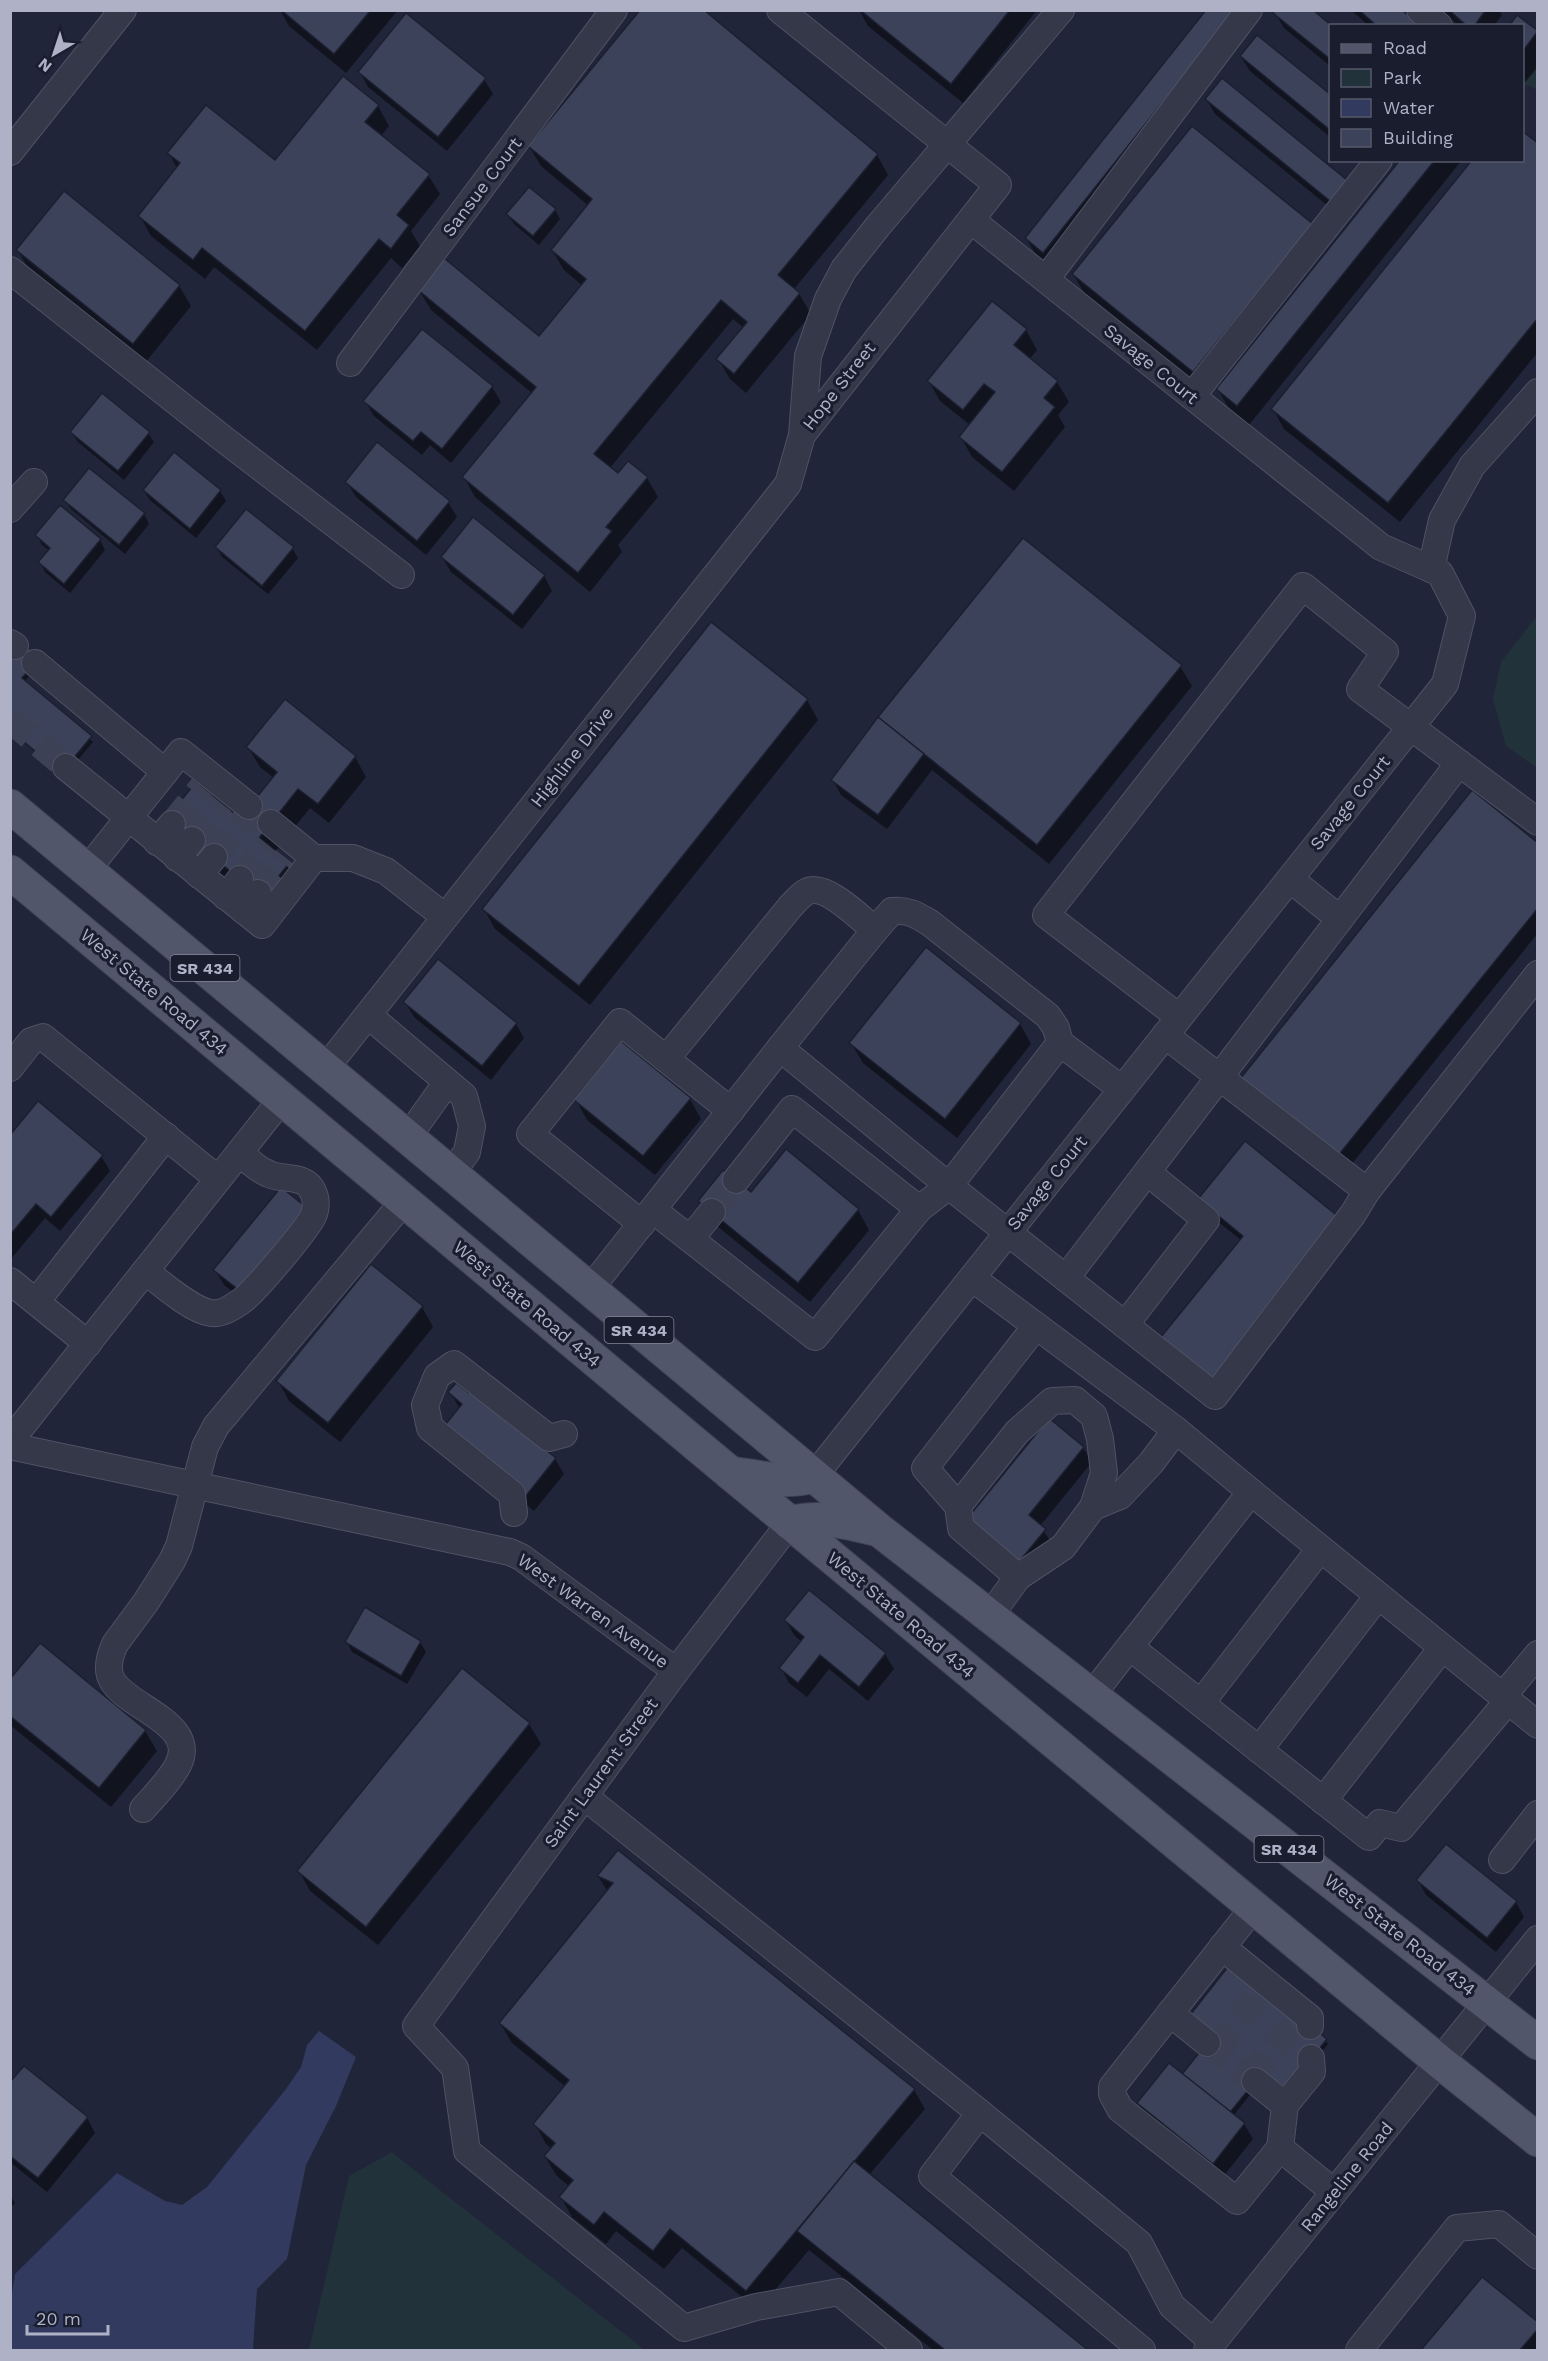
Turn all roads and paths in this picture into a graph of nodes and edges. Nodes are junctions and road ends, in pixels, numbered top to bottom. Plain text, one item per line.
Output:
1 (614, 10) edge
2 (780, 10) edge
3 (1061, 10) edge
4 (1249, 10) edge
5 (1420, 10) edge
6 (113, 14) edge
7 (1437, 24) edge
8 (946, 145) junction
9 (10, 152) edge
10 (1377, 162) edge
11 (971, 220) junction
12 (10, 270) edge
13 (1046, 279) junction
14 (350, 363) dead end
15 (1538, 392) edge
16 (1192, 396) junction
17 (802, 435) junction
18 (34, 482) dead end
19 (10, 508) edge
20 (1431, 569) junction
21 (401, 575) dead end
22 (35, 663) dead end
23 (1411, 727) junction
24 (1459, 763) junction
25 (66, 767) tunnel mouth
26 (165, 772) junction
27 (223, 793) dead end
28 (10, 806) edge
29 (128, 819) junction
30 (1538, 822) edge
31 (87, 870) junction
32 (10, 872) edge
33 (1290, 879) junction
34 (445, 917) junction
35 (1340, 919) junction
36 (875, 930) junction
37 (1538, 974) edge
38 (368, 1015) junction
39 (1172, 1026) junction
40 (1060, 1043) junction
41 (780, 1048) junction
42 (666, 1059) junction
43 (10, 1068) edge
44 (326, 1069) junction
45 (1220, 1077) junction
46 (447, 1082) junction
47 (1122, 1089) junction
48 (282, 1099) junction
49 (731, 1111) junction
50 (166, 1136) junction
51 (408, 1137) junction
52 (240, 1152) junction
53 (1147, 1172) junction
54 (451, 1174) junction
55 (218, 1179) junction
56 (736, 1180) tunnel mouth
57 (949, 1186) junction
58 (1367, 1191) junction
59 (404, 1201) junction
60 (919, 1209) junction
61 (712, 1212) tunnel mouth
62 (647, 1217) junction
63 (1009, 1231) junction
64 (690, 1239) junction
65 (145, 1271) junction
66 (972, 1278) junction
67 (1066, 1278) junction
68 (10, 1281) edge
69 (590, 1289) junction
70 (36, 1302) junction
71 (1125, 1325) junction
72 (1036, 1326) junction
73 (88, 1344) junction
74 (1176, 1430) junction
75 (564, 1434) dead end
76 (10, 1441) edge
77 (10, 1446) edge
78 (729, 1472) junction
79 (814, 1476) junction
80 (194, 1485) junction
81 (1251, 1492) junction
82 (958, 1506) junction
83 (1093, 1507) junction
84 (514, 1513) dead end
85 (790, 1523) junction
86 (879, 1530) junction
87 (1320, 1549) junction
88 (1018, 1577) junction
89 (1378, 1596) junction
90 (989, 1617) junction
91 (1130, 1647) junction
92 (1442, 1648) junction
93 (1538, 1654) edge
94 (676, 1671) junction
95 (1091, 1696) junction
96 (1504, 1700) junction
97 (1201, 1703) junction
98 (1538, 1725) edge
99 (1259, 1750) junction
100 (584, 1796) junction
101 (1323, 1801) junction
102 (143, 1809) dead end
103 (1538, 1814) edge
104 (1502, 1860) dead end
105 (1254, 1907) junction
106 (1538, 1939) edge
107 (1222, 1947) junction
108 (1486, 2002) junction
109 (1170, 2013) junction
110 (1304, 2018) dead end
111 (1207, 2043) tunnel mouth
112 (1538, 2043) edge
113 (1311, 2058) dead end
114 (1440, 2062) junction
115 (1255, 2081) tunnel mouth
116 (1285, 2105) junction
117 (980, 2113) junction
118 (1538, 2140) edge
119 (1280, 2148) junction
120 (1334, 2192) junction
121 (1538, 2256) edge
122 (1210, 2346) edge
123 (909, 2350) edge
124 (1142, 2350) edge
125 (1359, 2350) edge

1 - 14 street, Sansue Court
2 - 8 street, Hope Street
3 - 8 street
4 - 13 street
5 - 7 street
6 - 9 street
8 - 11 street, Hope Street
8 - 17 street, Hope Street
10 - 16 street
11 - 13 street, Savage Court
11 - 17 street, Hope Street
12 - 21 street
13 - 16 street, Savage Court
15 - 20 street
16 - 20 street, Savage Court
17 - 34 street, Highline Drive
18 - 19 street
20 - 23 street, Savage Court
22 - 26 street
23 - 24 street
23 - 33 street, Savage Court
23 - 39 street
24 - 30 street
24 - 35 street
25 - 29 street
26 - 27 street
26 - 29 street
28 - 31 main road, SR 434
29 - 31 street
29 - 34 street
31 - 44 main road, SR 434
32 - 48 main road, West State Road 434 / SR 434
33 - 35 street
33 - 39 street, Savage Court
34 - 38 street, Highline Drive
35 - 45 street
36 - 40 street
36 - 41 street
36 - 42 street
37 - 58 street
38 - 44 street, Highline Drive
38 - 46 street
39 - 45 street
39 - 47 street, Savage Court
40 - 47 street
40 - 57 street
41 - 49 street
41 - 57 street
42 - 49 street
42 - 62 street
43 - 50 street
44 - 51 main road, SR 434
45 - 53 street
45 - 58 street
46 - 51 street
46 - 54 street
47 - 63 street, Savage Court
48 - 52 street
48 - 59 main road, West State Road 434 / SR 434
49 - 62 street
50 - 55 street
50 - 70 street
51 - 54 main road, SR 434
52 - 55 street
52 - 65 street
53 - 67 street
53 - 71 street
54 - 69 main road, SR 434
55 - 65 street
56 - 60 street
57 - 60 street
57 - 63 street
58 - 71 street
59 - 78 main road, West State Road 434 / SR 434
59 - 80 street
60 - 64 street
61 - 64 street
62 - 64 street
62 - 69 street
63 - 66 street, Savage Court
63 - 67 street
65 - 73 street
66 - 72 street
66 - 79 street, Savage Court
67 - 71 street
68 - 70 street
69 - 79 main road, SR 434
70 - 73 street
72 - 74 street
72 - 82 street
73 - 76 street
74 - 81 street
74 - 83 street
75 - 84 street
77 - 80 street, West Warren Avenue
78 - 79 main road
78 - 85 main road, West State Road 434 / SR 434
79 - 86 main road, SR 434
80 - 94 street, West Warren Avenue
80 - 102 street
81 - 87 street
81 - 91 street
82 - 83 street
82 - 88 street
83 - 88 street
85 - 86 main road
85 - 94 street, Saint Laurent Street
85 - 105 main road, West State Road 434 / SR 434
86 - 90 main road, SR 434
87 - 89 street
87 - 97 street
88 - 90 street
89 - 92 street
89 - 99 street
90 - 95 main road, SR 434
91 - 95 street
91 - 97 street
92 - 96 street
92 - 101 street
93 - 96 street
94 - 100 street, Saint Laurent Street
95 - 108 main road, West State Road 434 / SR 434
96 - 98 street
96 - 101 street
97 - 99 street
99 - 101 street
100 - 117 street
100 - 123 street, Saint Laurent Street
103 - 104 street
105 - 107 street
105 - 114 main road, SR 434
106 - 108 street, Rangeline Road
107 - 109 street
107 - 110 street
108 - 112 main road, West State Road 434 / SR 434
108 - 114 street, Rangeline Road
109 - 111 street
109 - 119 street
113 - 116 street
114 - 118 main road, SR 434
114 - 120 street, Rangeline Road
115 - 116 street
116 - 119 street
117 - 122 street
117 - 124 street
119 - 120 street
120 - 122 street, Rangeline Road
121 - 125 street

